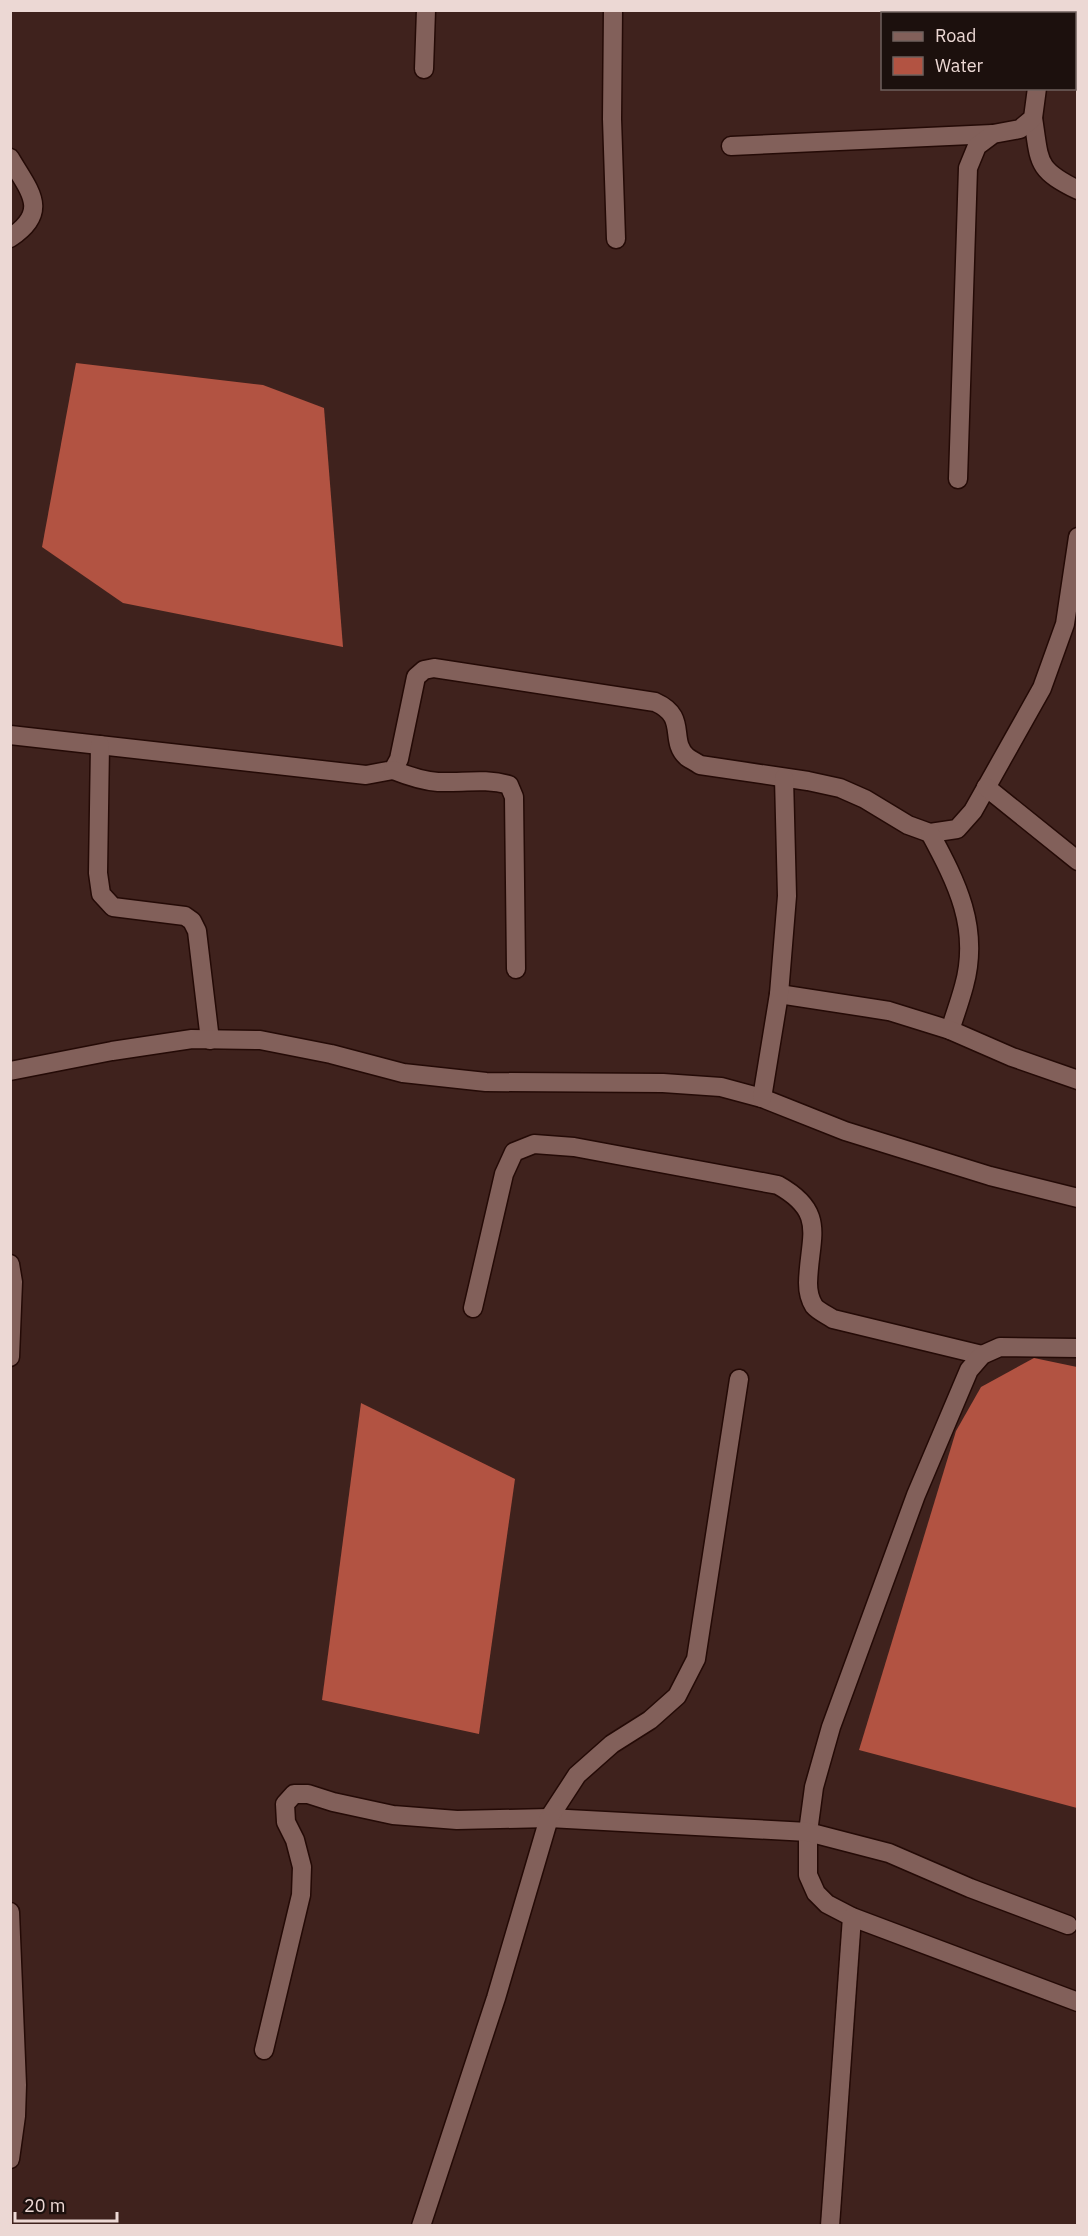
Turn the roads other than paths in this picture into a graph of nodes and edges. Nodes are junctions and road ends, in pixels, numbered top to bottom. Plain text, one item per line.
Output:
1 (426, 10) edge
2 (613, 10) edge
3 (424, 69) dead end
4 (1037, 90) edge
5 (1033, 118) junction
6 (993, 134) junction
7 (732, 146) dead end
8 (10, 159) edge
9 (1077, 190) edge
10 (10, 238) edge
11 (616, 239) dead end
12 (958, 479) dead end
13 (1077, 537) edge
14 (10, 735) edge
15 (100, 745) junction
16 (393, 770) junction
17 (784, 778) junction
18 (986, 787) junction
19 (930, 833) junction
20 (1077, 861) edge
21 (516, 969) dead end
22 (779, 994) junction
23 (950, 1030) junction
24 (210, 1040) junction
25 (10, 1071) edge
26 (1077, 1080) edge
27 (762, 1098) junction
28 (1077, 1198) edge
29 (10, 1264) edge
30 (473, 1308) dead end
31 (1077, 1348) edge
32 (982, 1355) junction
33 (10, 1357) edge
34 (739, 1379) dead end
35 (549, 1818) junction
36 (808, 1832) junction
37 (10, 1912) edge
38 (852, 1917) junction
39 (1068, 1925) dead end
40 (1077, 2002) edge
41 (264, 2050) dead end
42 (10, 2159) edge
43 (421, 2226) edge
44 (830, 2226) edge

1 - 3 street
2 - 11 street
4 - 5 street
5 - 6 street
5 - 9 street
6 - 7 street
6 - 12 street
8 - 10 street
13 - 18 street
14 - 15 street
15 - 16 street
15 - 24 street
16 - 17 street
16 - 21 street
17 - 19 street
17 - 22 street
18 - 19 street
18 - 20 street
19 - 23 street
22 - 23 street
22 - 27 street
23 - 26 street
24 - 25 street
24 - 27 street
27 - 28 street
29 - 33 street
30 - 32 street
31 - 32 street
32 - 36 street
34 - 35 street
35 - 36 street
35 - 41 street
35 - 43 street
36 - 38 street
36 - 39 street
37 - 42 street
38 - 40 street
38 - 44 street

